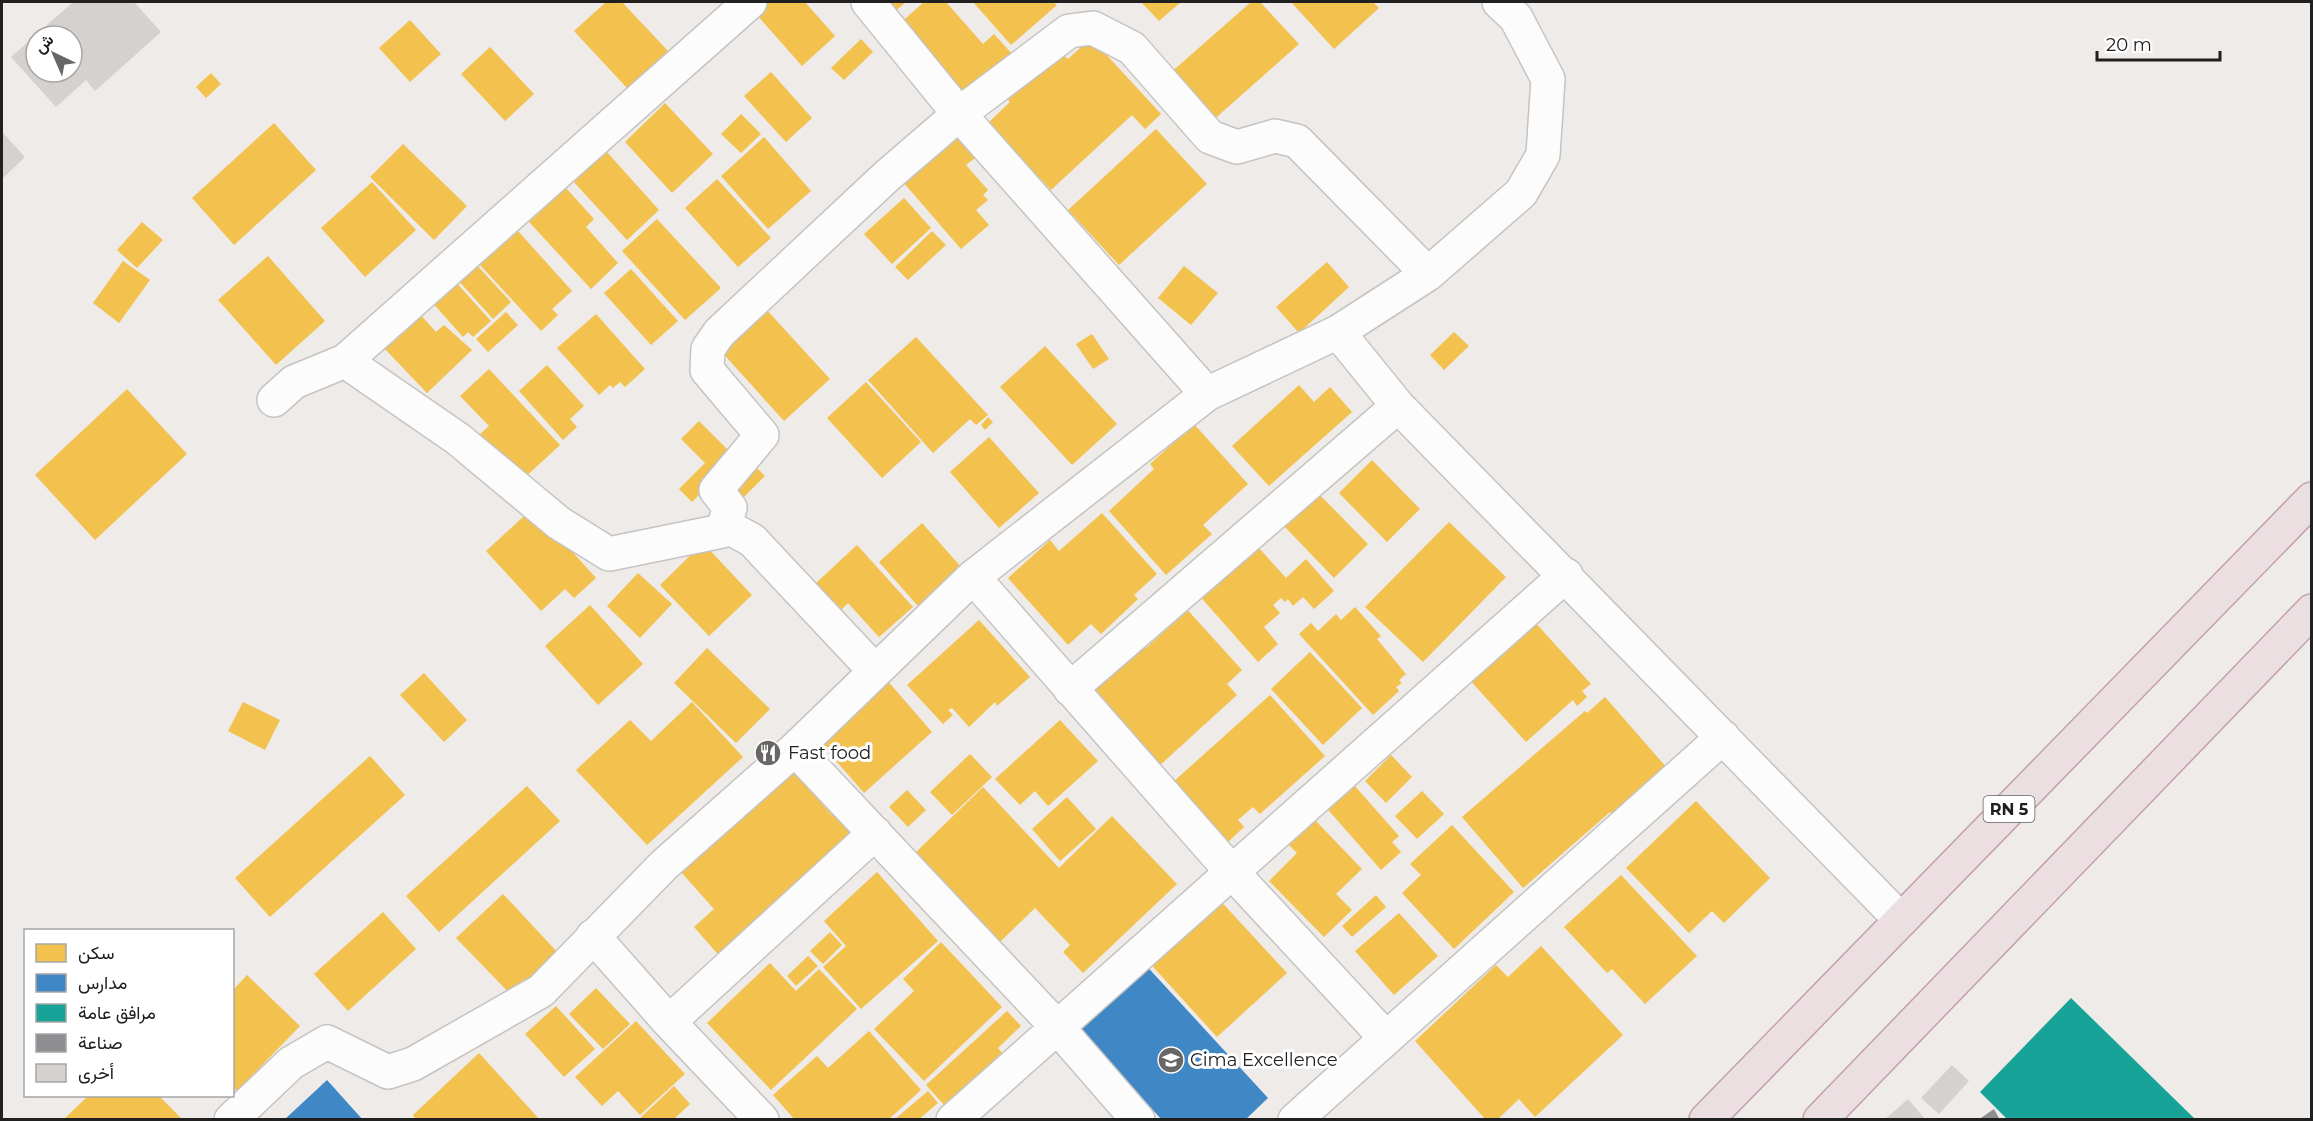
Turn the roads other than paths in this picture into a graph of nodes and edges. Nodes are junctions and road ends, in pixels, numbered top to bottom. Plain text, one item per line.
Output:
1 (750, 2) edge
2 (868, 2) edge
3 (1499, 2) edge
4 (959, 114) junction
5 (1428, 274) junction
6 (1338, 332) junction
7 (345, 361) junction
8 (1207, 394) junction
9 (274, 400) dead end
10 (1398, 406) junction
11 (2312, 499) edge
12 (722, 531) junction
13 (1566, 575) junction
14 (973, 577) junction
15 (2312, 611) edge
16 (875, 671) junction
17 (1070, 689) junction
18 (1723, 738) junction
19 (795, 749) junction
20 (875, 833) junction
21 (1231, 871) junction
22 (1901, 920) junction
23 (593, 936) junction
24 (669, 1022) junction
25 (1058, 1028) junction
26 (1385, 1037) junction
27 (231, 1119) edge
28 (762, 1119) edge
29 (953, 1119) edge
30 (1138, 1119) edge
31 (1295, 1119) edge
32 (1706, 1119) edge
33 (1820, 1119) edge

1 - 7 street
2 - 4 street
3 - 5 street
4 - 5 street
4 - 8 street
4 - 12 street
5 - 6 street
6 - 8 street
6 - 10 street
7 - 9 street
7 - 12 street
8 - 14 street
10 - 13 street
10 - 17 street
11 - 22 highway, RN 5
12 - 16 street
13 - 18 street
13 - 21 street
14 - 16 street
14 - 17 street
15 - 33 highway
16 - 19 street
17 - 21 street
18 - 22 street
18 - 26 street
19 - 20 street
19 - 23 street
20 - 24 street
20 - 25 street
21 - 25 street
21 - 26 street
22 - 32 highway, RN 5
23 - 24 street
23 - 27 street
24 - 28 street
25 - 29 street
25 - 30 street
26 - 31 street

